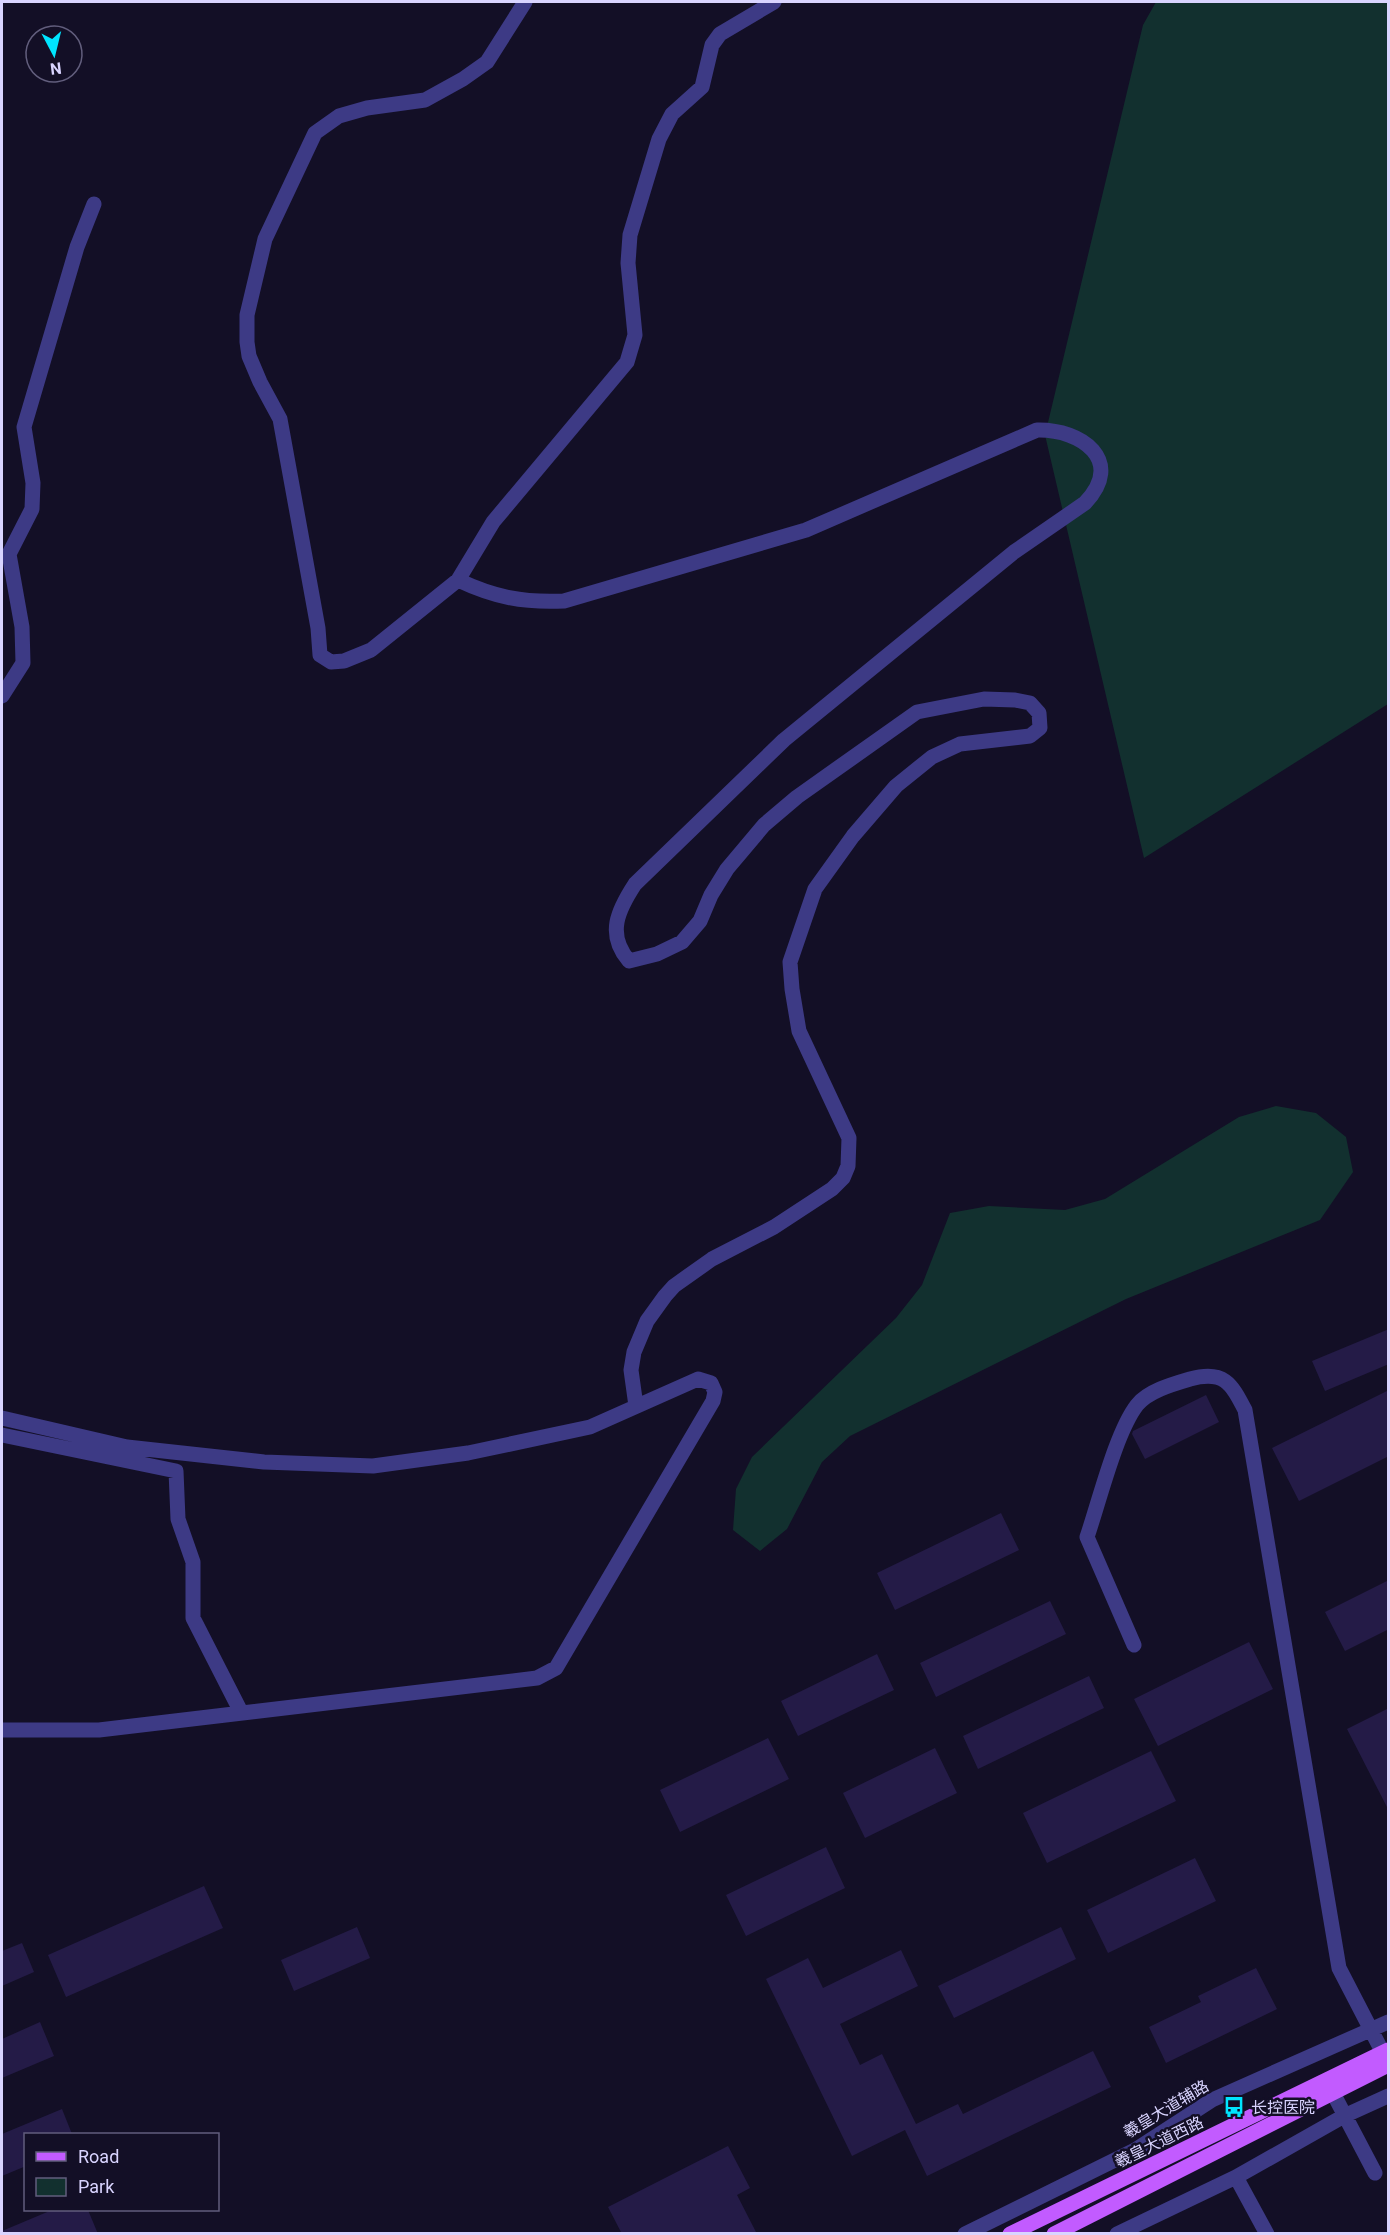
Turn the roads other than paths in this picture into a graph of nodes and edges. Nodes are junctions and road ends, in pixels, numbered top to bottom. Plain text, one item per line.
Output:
1 (525, 2) edge
2 (774, 2) edge
3 (94, 204) dead end
4 (458, 580) junction
5 (2, 696) edge
6 (636, 1406) junction
7 (2, 1418) edge
8 (2, 1435) edge
9 (1134, 1645) dead end
10 (241, 1712) junction
11 (2, 1730) edge
12 (1389, 2022) edge
13 (1372, 2031) junction
14 (1387, 2056) edge
15 (1333, 2093) junction
16 (1389, 2096) edge
17 (1344, 2116) junction
18 (1375, 2173) dead end
19 (1236, 2178) junction
20 (965, 2234) edge
21 (1010, 2234) edge
22 (1054, 2234) edge
23 (1117, 2234) edge
24 (1267, 2234) edge

1 - 4 street
2 - 4 street
3 - 5 street
4 - 6 street
6 - 7 street
6 - 10 street
8 - 10 street
9 - 13 street
10 - 11 street
12 - 13 street, 羲皇大道辅路
13 - 14 street
13 - 20 street, 羲皇大道辅路
14 - 15 main road, 羲皇大道西路
14 - 21 main road, 羲皇大道西路
15 - 17 street
15 - 22 main road, 羲皇大道西路
16 - 17 street
17 - 18 street
17 - 19 street
19 - 23 street
19 - 24 street

